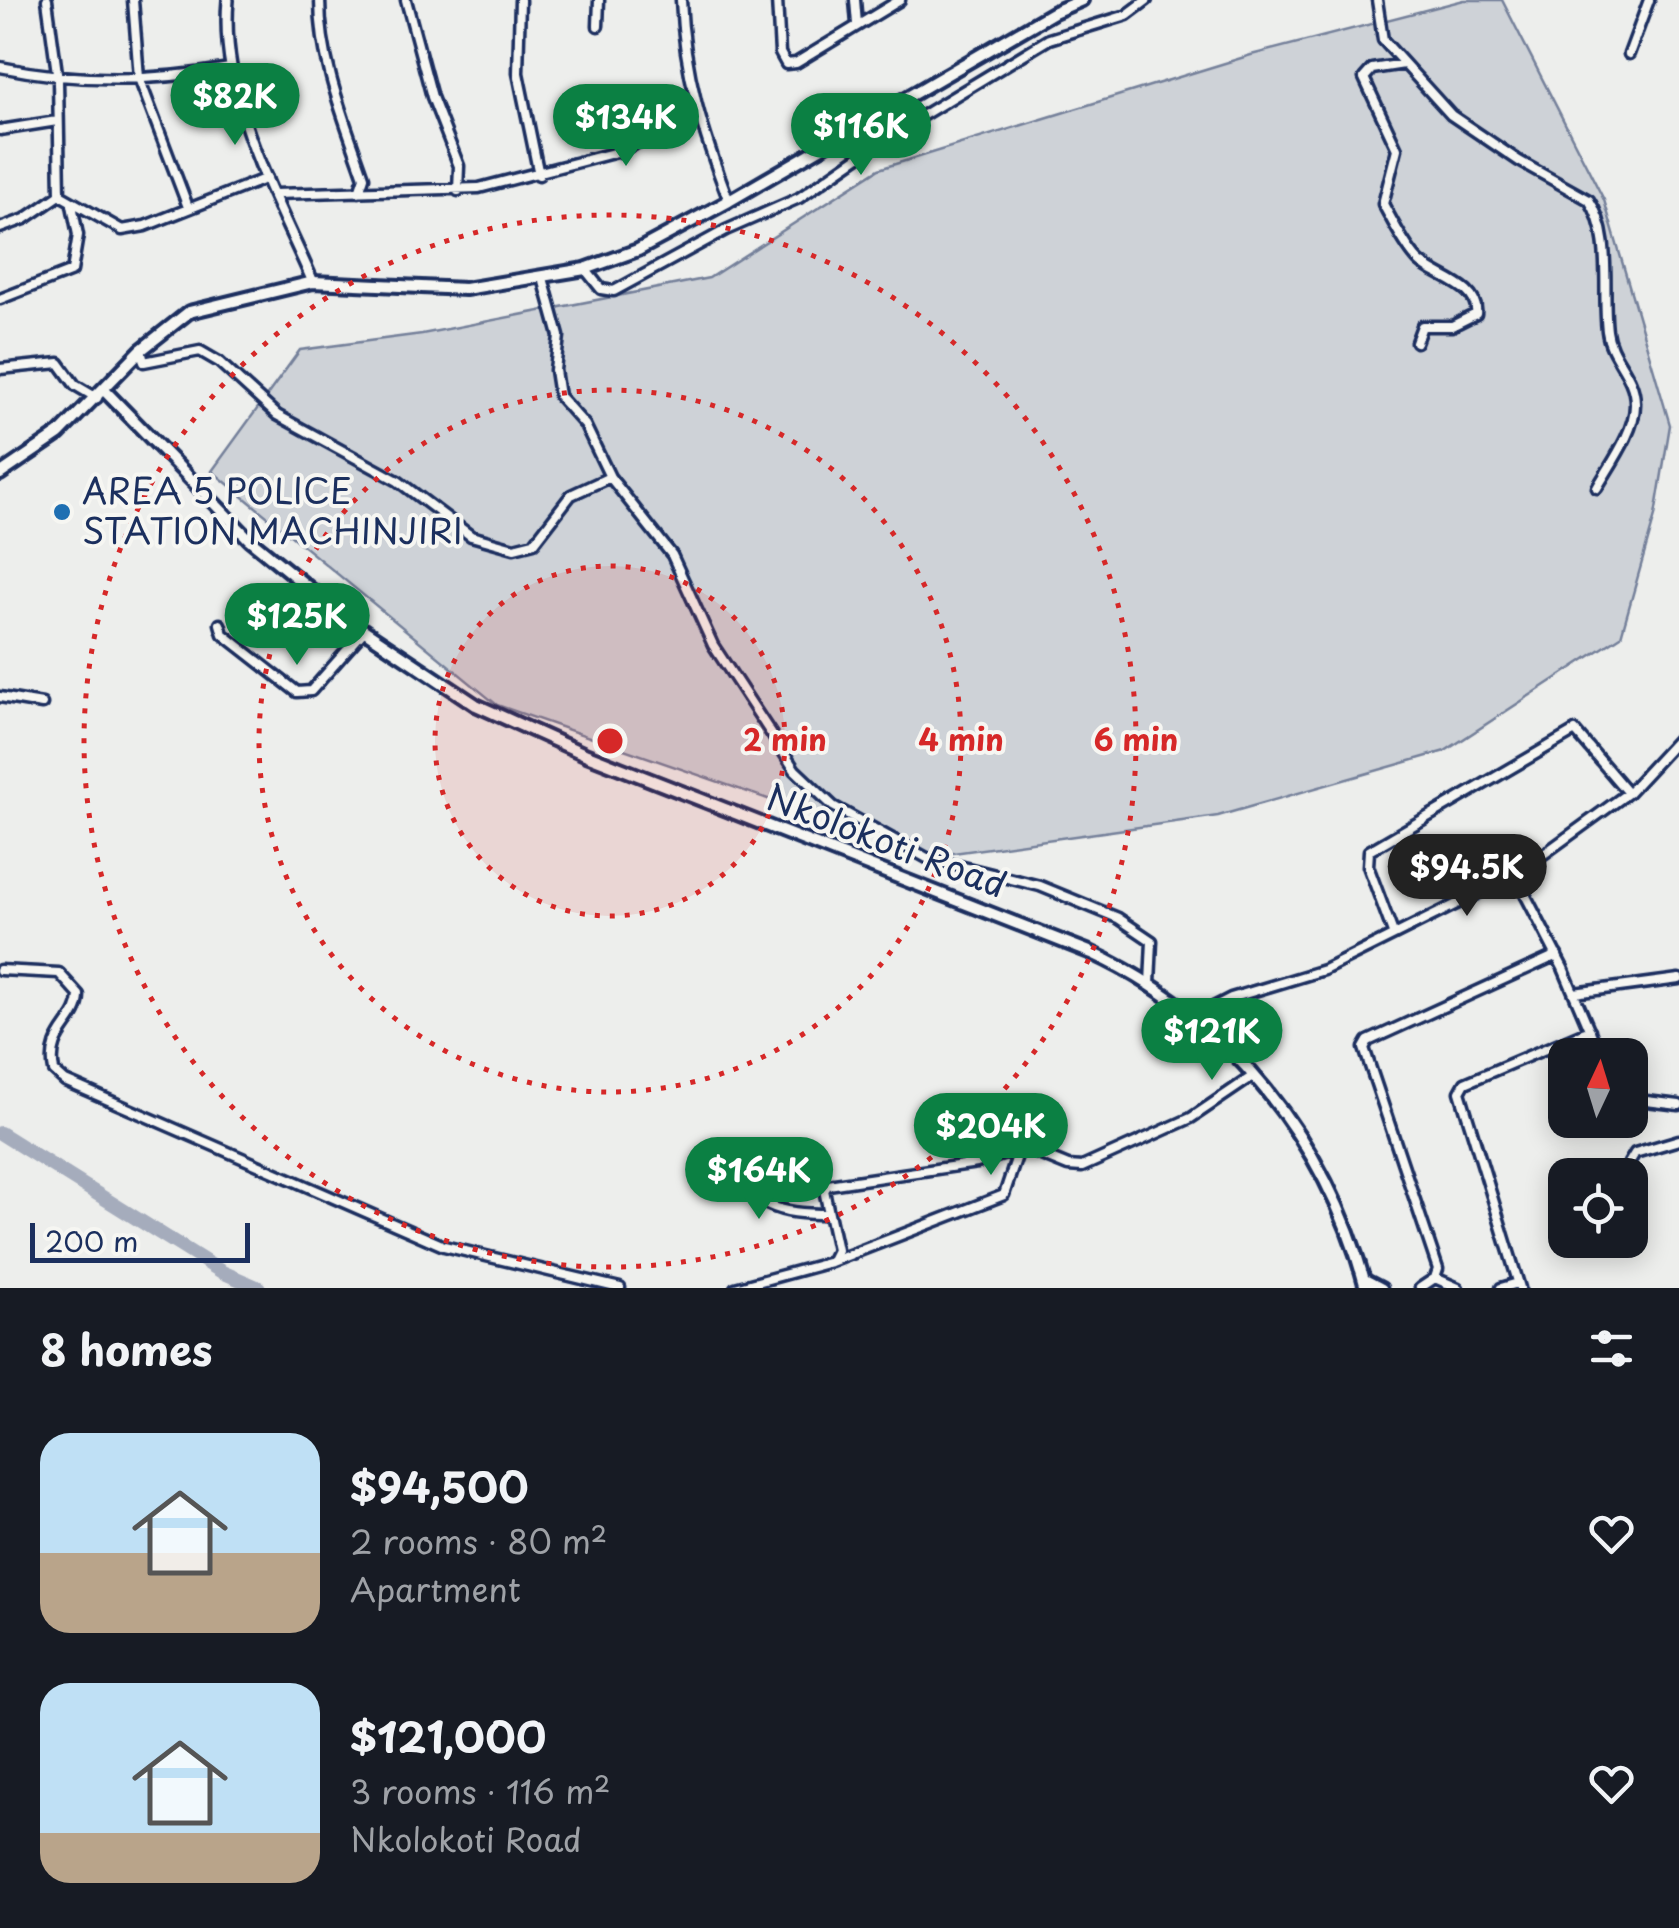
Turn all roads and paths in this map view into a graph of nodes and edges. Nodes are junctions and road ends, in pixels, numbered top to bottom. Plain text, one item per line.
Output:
1 (47, 0) edge
2 (133, 0) edge
3 (228, 0) edge
4 (320, 0) edge
5 (406, 0) edge
6 (520, 0) edge
7 (599, 0) edge
8 (681, 0) edge
9 (777, 0) edge
10 (855, 0) edge
11 (900, 0) edge
12 (1082, 0) edge
13 (1147, 0) edge
14 (1377, 0) edge
15 (1649, 0) edge
16 (857, 24) junction
17 (598, 26) dead end
18 (1629, 54) dead end
19 (1404, 64) junction
20 (0, 66) edge
21 (230, 68) junction
22 (139, 78) junction
23 (58, 80) junction
24 (696, 117) junction
25 (58, 121) junction
26 (0, 130) edge
27 (538, 175) junction
28 (266, 178) junction
29 (458, 191) junction
30 (359, 192) junction
31 (275, 194) junction
32 (60, 196) junction
33 (729, 202) junction
34 (72, 206) junction
35 (188, 207) junction
36 (0, 228) edge
37 (585, 269) junction
38 (543, 278) junction
39 (313, 282) junction
40 (0, 299) edge
41 (1416, 342) dead end
42 (142, 350) junction
43 (0, 369) edge
44 (101, 394) junction
45 (0, 474) edge
46 (610, 477) junction
47 (1597, 488) dead end
48 (220, 624) dead end
49 (364, 632) junction
50 (0, 698) edge
51 (42, 704) dead end
52 (1679, 738) edge
53 (1628, 794) junction
54 (1515, 875) junction
55 (1393, 934) junction
56 (1557, 955) junction
57 (0, 970) edge
58 (1679, 979) edge
59 (1150, 984) junction
60 (1574, 993) junction
61 (1194, 1017) junction
62 (1590, 1030) junction
63 (1593, 1038) edge
64 (1253, 1076) junction
65 (1648, 1101) edge
66 (1679, 1104) edge
67 (1679, 1140) edge
68 (1019, 1150) junction
69 (1632, 1158) edge
70 (726, 1162) dead end
71 (829, 1214) junction
72 (831, 1262) junction
73 (1435, 1278) junction
74 (1364, 1283) edge
75 (1519, 1286) edge
76 (620, 1288) edge
77 (734, 1288) edge
78 (1382, 1288) edge
79 (1420, 1288) edge
80 (1458, 1288) edge
81 (1501, 1288) edge

1 - 23 street
2 - 22 street
3 - 21 street
4 - 30 street
5 - 29 street
6 - 27 street
7 - 17 street
8 - 24 street
9 - 16 street
10 - 16 street
11 - 16 street
12 - 33 main road
13 - 37 street
14 - 19 street
15 - 18 street
19 - 41 street
19 - 47 street
20 - 23 street
21 - 22 street
21 - 28 street
22 - 23 street
22 - 35 street
23 - 25 street
24 - 27 street
24 - 33 street
25 - 26 street
25 - 32 street
27 - 29 street
28 - 31 street
28 - 35 street
29 - 30 street
30 - 31 street
31 - 39 street
32 - 34 street
32 - 36 street
33 - 37 main road
34 - 35 street
34 - 40 street
37 - 38 main road
38 - 39 main road
38 - 46 street
39 - 42 main road
42 - 44 main road
42 - 46 street
43 - 44 street
44 - 45 main road
44 - 49 main road, Nkolokoti Road
46 - 59 street
48 - 49 street
49 - 59 main road, Nkolokoti Road
50 - 51 street
52 - 53 street
53 - 54 street
53 - 55 street
54 - 55 street
54 - 56 street
55 - 61 street
56 - 60 street
56 - 73 street
57 - 76 street
58 - 60 street
59 - 61 main road, Nkolokoti Road
60 - 62 street
61 - 64 main road, Nkolokoti Road
62 - 63 street
62 - 75 street
64 - 68 street
64 - 74 main road, Nkolokoti Road
65 - 66 street
67 - 69 street
68 - 71 street
68 - 72 street
70 - 71 street
71 - 72 street
72 - 77 street
73 - 79 street
73 - 80 street
74 - 78 street
75 - 81 street

